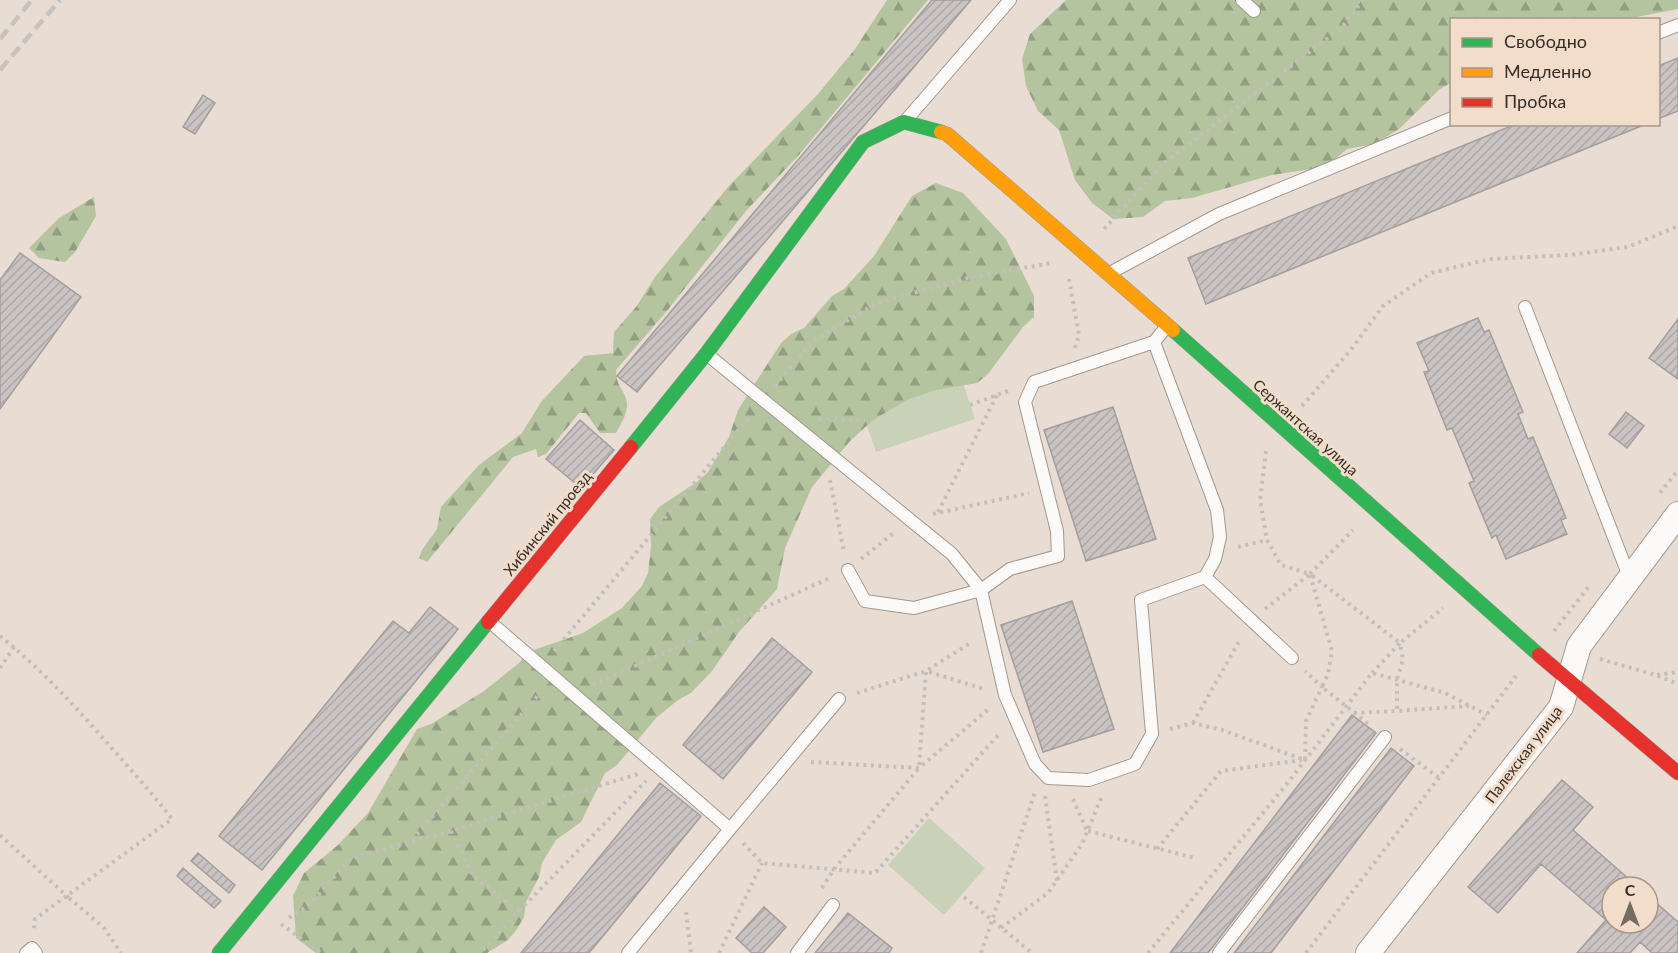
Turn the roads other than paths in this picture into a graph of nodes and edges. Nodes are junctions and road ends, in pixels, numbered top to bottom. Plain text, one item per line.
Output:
1 (1010, 0) edge
2 (1242, 0) edge
3 (1254, 10) dead end
4 (1678, 25) edge
5 (1660, 33) edge
6 (1450, 119) edge
7 (904, 122) junction
8 (1109, 274) junction
9 (1525, 307) dead end
10 (1167, 325) junction
11 (1154, 342) junction
12 (706, 354) junction
13 (1678, 514) edge
14 (848, 570) road end
15 (1205, 577) junction
16 (1630, 579) junction
17 (981, 590) junction
18 (489, 621) junction
19 (1292, 658) road end
20 (1569, 679) junction
21 (839, 699) road end
22 (1385, 737) dead end
23 (1678, 772) edge
24 (730, 829) junction
25 (833, 906) road end
26 (219, 953) edge
27 (628, 953) edge
28 (797, 953) edge
29 (1219, 953) edge
30 (1368, 953) edge

1 - 7 lane
2 - 3 lane
4 - 5 lane
6 - 8 lane
7 - 8 street, Сержантская улица
7 - 12 street, Хибинский проезд
8 - 10 street, Сержантская улица
9 - 16 lane
10 - 11 lane
10 - 20 street, Сержантская улица
11 - 15 lane
11 - 17 lane
12 - 17 lane
12 - 18 street, Хибинский проезд
13 - 16 street, Палехская улица
14 - 17 lane
15 - 17 lane
15 - 19 lane
16 - 20 street, Палехская улица
18 - 24 lane
18 - 26 street, Хибинский проезд
20 - 23 street, Сержантская улица
20 - 30 street, Палехская улица
21 - 24 lane
22 - 29 lane
24 - 27 lane
25 - 28 lane

